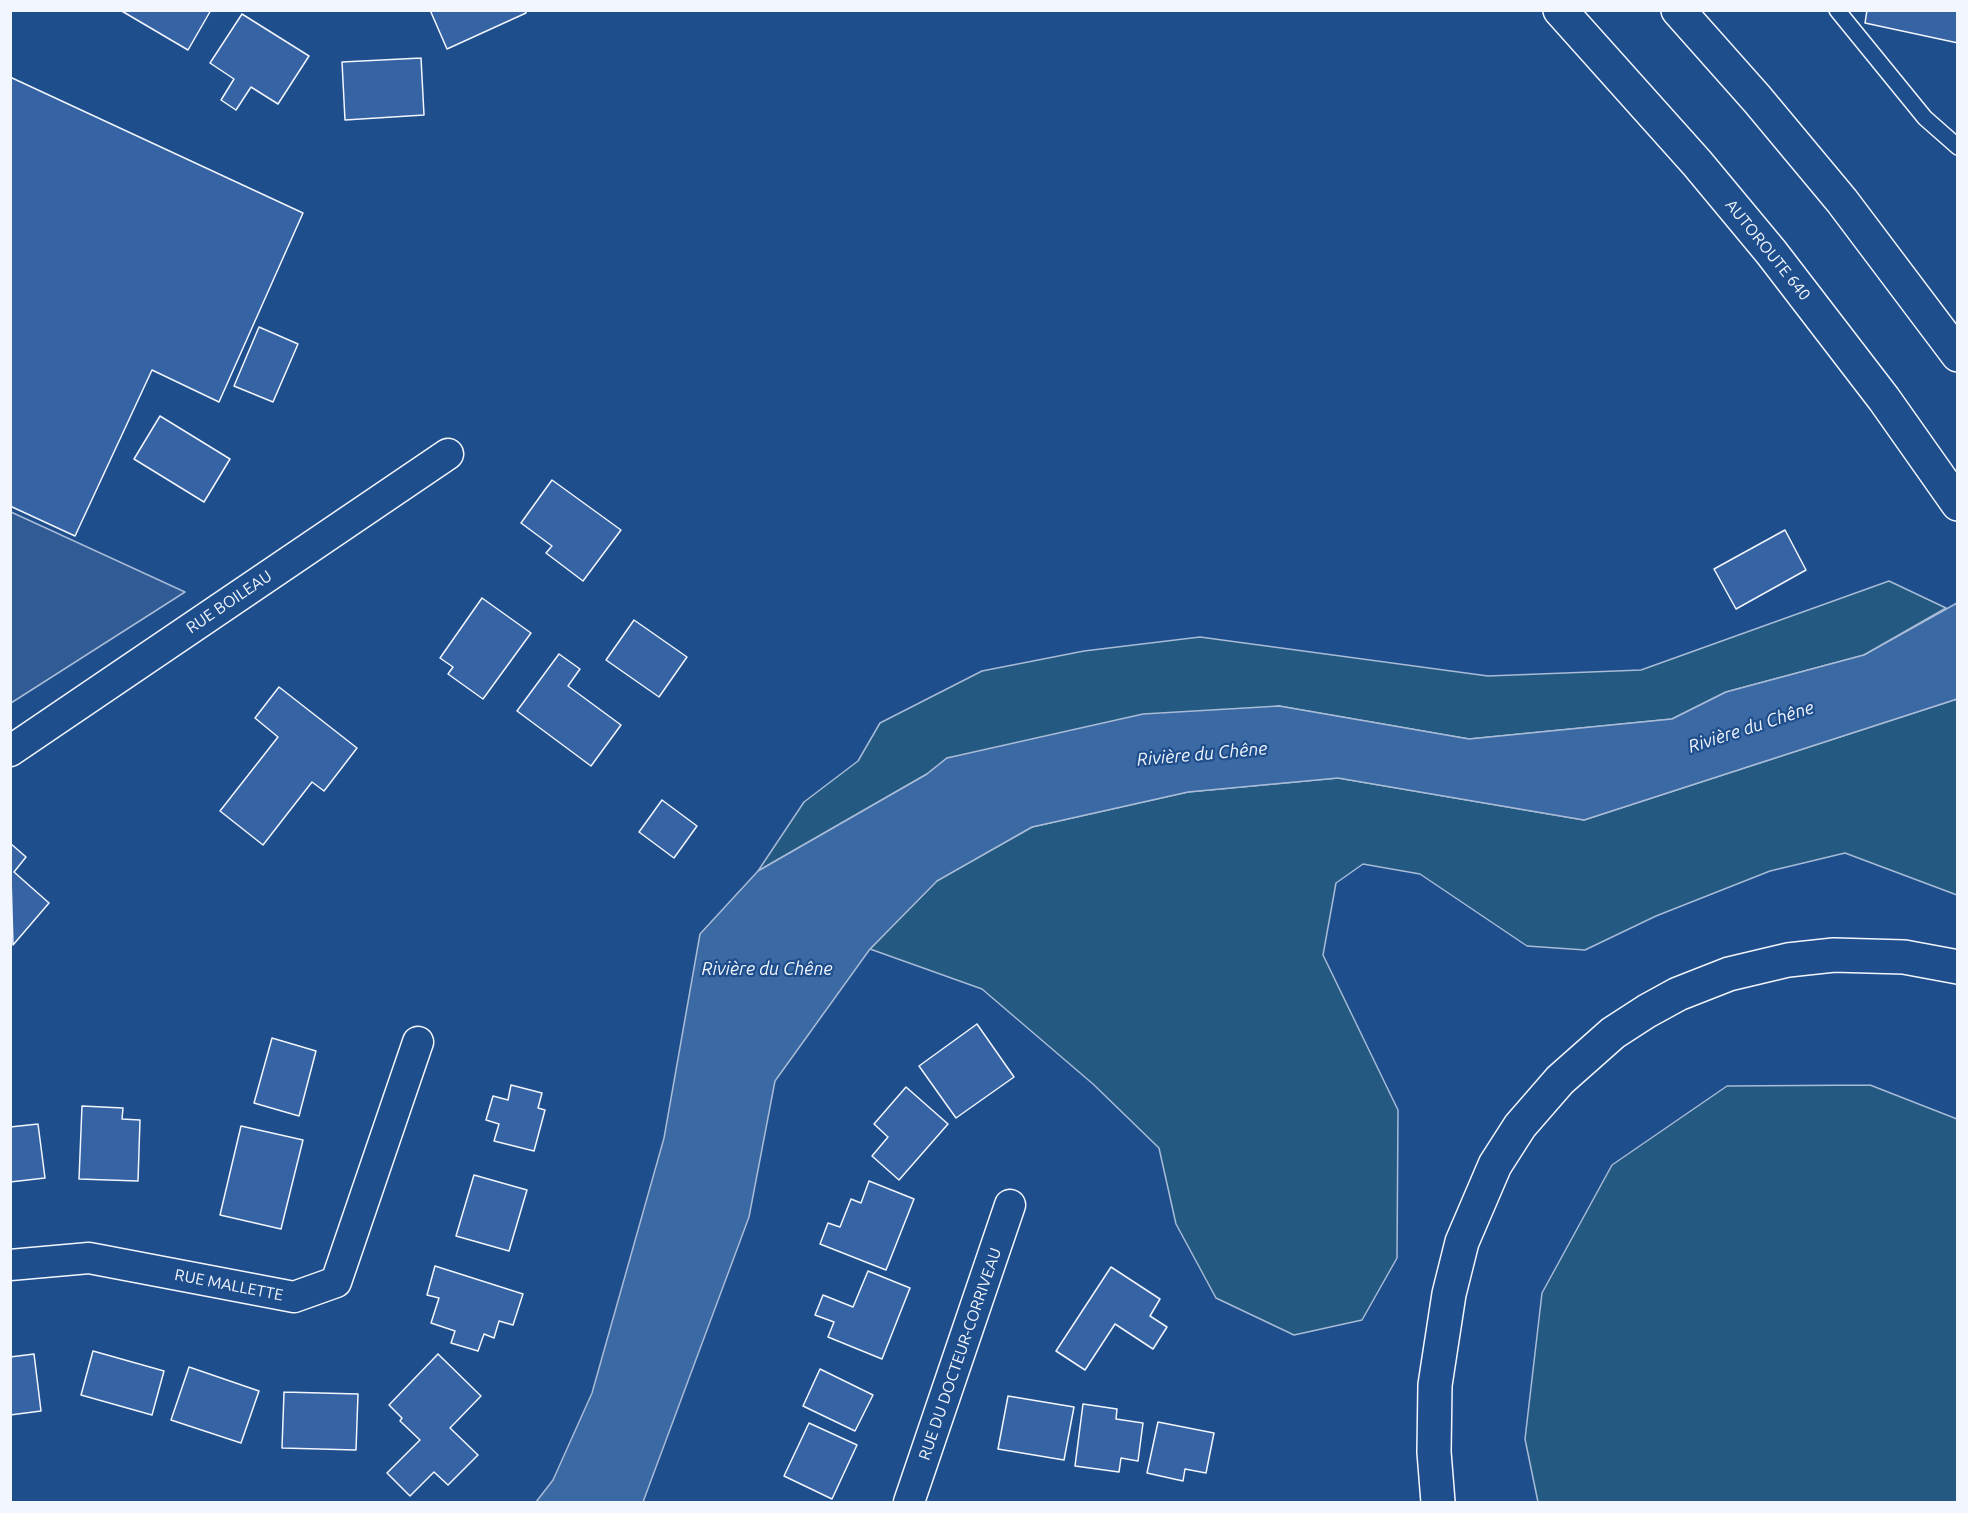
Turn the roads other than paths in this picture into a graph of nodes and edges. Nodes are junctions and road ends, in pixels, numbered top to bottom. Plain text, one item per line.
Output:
1 (1560, 10) edge
2 (1678, 10) edge
3 (1837, 10) edge
4 (1958, 147) edge
5 (1958, 355) edge
6 (448, 454) dead end
7 (1958, 504) edge
8 (10, 751) edge
9 (1958, 967) edge
10 (418, 1042) dead end
11 (1010, 1205) dead end
12 (10, 1265) edge
13 (909, 1503) edge
14 (1438, 1503) edge

1 - 7 highway, AUTOROUTE 640
2 - 5 highway
3 - 4 lane
6 - 8 street, RUE BOILEAU
9 - 14 highway
10 - 12 street, RUE MALLETTE
11 - 13 street, RUE DU DOCTEUR-CORRIVEAU

